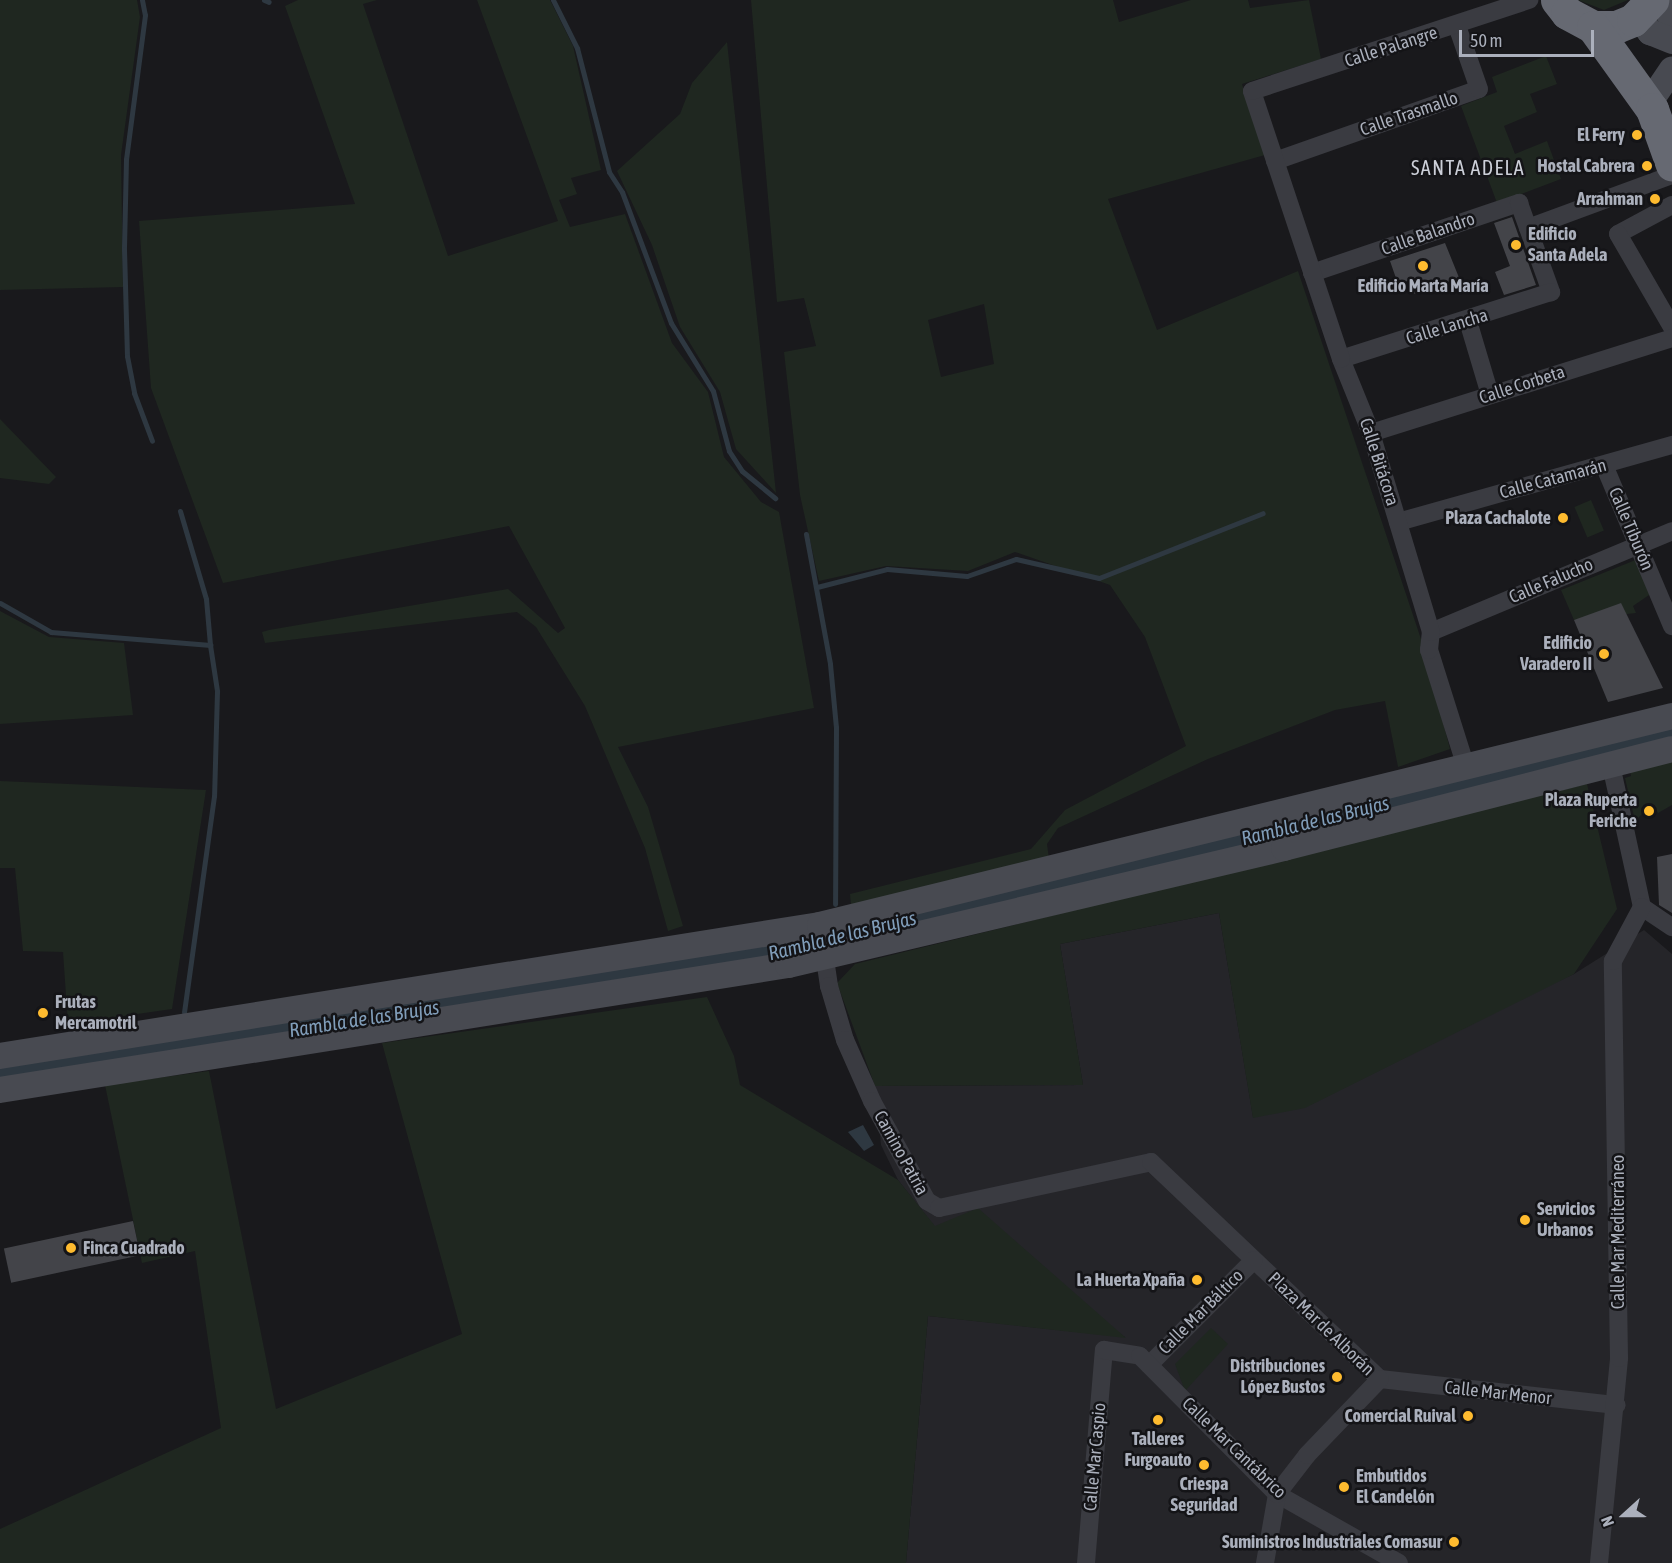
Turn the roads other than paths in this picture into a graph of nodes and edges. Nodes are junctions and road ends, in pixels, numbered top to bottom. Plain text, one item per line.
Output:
1 (1529, 0) edge
2 (1646, 9) edge
3 (1564, 10) edge
4 (1672, 20) edge
5 (1457, 26) junction
6 (1672, 40) edge
7 (1672, 69) edge
8 (1251, 91) joint
9 (1653, 102) junction
10 (1275, 160) junction
11 (1672, 165) edge
12 (1672, 174) edge
13 (1672, 205) edge
14 (1528, 228) junction
15 (1312, 273) junction
16 (1551, 291) joint
17 (1468, 321) junction
18 (1672, 327) edge
19 (1672, 338) edge
20 (1341, 359) junction
21 (1490, 395) junction
22 (1371, 433) junction
23 (1672, 446) edge
24 (1604, 465) junction
25 (1398, 522) junction
26 (1672, 531) edge
27 (1638, 546) junction
28 (1672, 626) edge
29 (1431, 632) junction
30 (1672, 716) edge
31 (1672, 749) edge
32 (1611, 765) junction
33 (1466, 767) junction
34 (1642, 907) junction
35 (1672, 927) edge
36 (821, 928) junction
37 (823, 954) junction
38 (0, 1056) edge
39 (0, 1090) edge
40 (1151, 1162) joint
41 (1254, 1260) junction
42 (1104, 1350) joint
43 (1149, 1365) junction
44 (1380, 1379) junction
45 (1617, 1405) junction
46 (1277, 1494) junction
47 (1086, 1563) edge
48 (1265, 1563) edge
49 (1399, 1563) edge
50 (1599, 1563) edge

1 - 5 street, Calle Palangre
2 - 3 highway
2 - 4 street
2 - 6 street
2 - 9 highway
3 - 9 highway
5 - 8 street, Calle Palangre
5 - 10 street, Calle Trasmallo
7 - 9 street
8 - 10 street, Calle Bitácora
9 - 11 highway
10 - 15 street, Calle Bitácora
12 - 14 street
13 - 18 street
14 - 15 street, Calle Balandro
14 - 16 street, Calle Balandro
15 - 20 street, Calle Bitácora
16 - 17 street, Calle Lancha
17 - 20 street, Calle Lancha
17 - 21 street
19 - 21 street, Calle Corbeta
20 - 22 street, Calle Bitácora
21 - 22 street, Calle Corbeta
22 - 25 street, Calle Bitácora
23 - 24 street, Calle Catamarán
24 - 25 street, Calle Catamarán
24 - 27 street, Calle Tiburón
25 - 29 street, Calle Bitácora
26 - 27 street, Calle Falucho
27 - 28 street, Calle Tiburón
27 - 29 street, Calle Falucho
29 - 33 street, Calle Bitácora
30 - 33 street
31 - 32 street
32 - 34 street
32 - 37 street
33 - 36 street
34 - 35 street
34 - 45 street, Calle Mar Mediterráneo
36 - 37 street
36 - 38 street
37 - 39 street
37 - 40 street, Camino Patria
40 - 41 street, Plaza Mar de Alborán
41 - 43 street, Calle Mar Báltico
41 - 44 street, Plaza Mar de Alborán
42 - 43 street, Calle Mar Cantábrico
42 - 47 street, Calle Mar Caspio
43 - 46 street, Calle Mar Cantábrico
44 - 45 street, Calle Mar Menor
44 - 46 street, Plaza Mar de Alborán
45 - 50 street, Calle Mar Mediterráneo
46 - 48 street
46 - 49 street, Calle Mar Cantábrico

